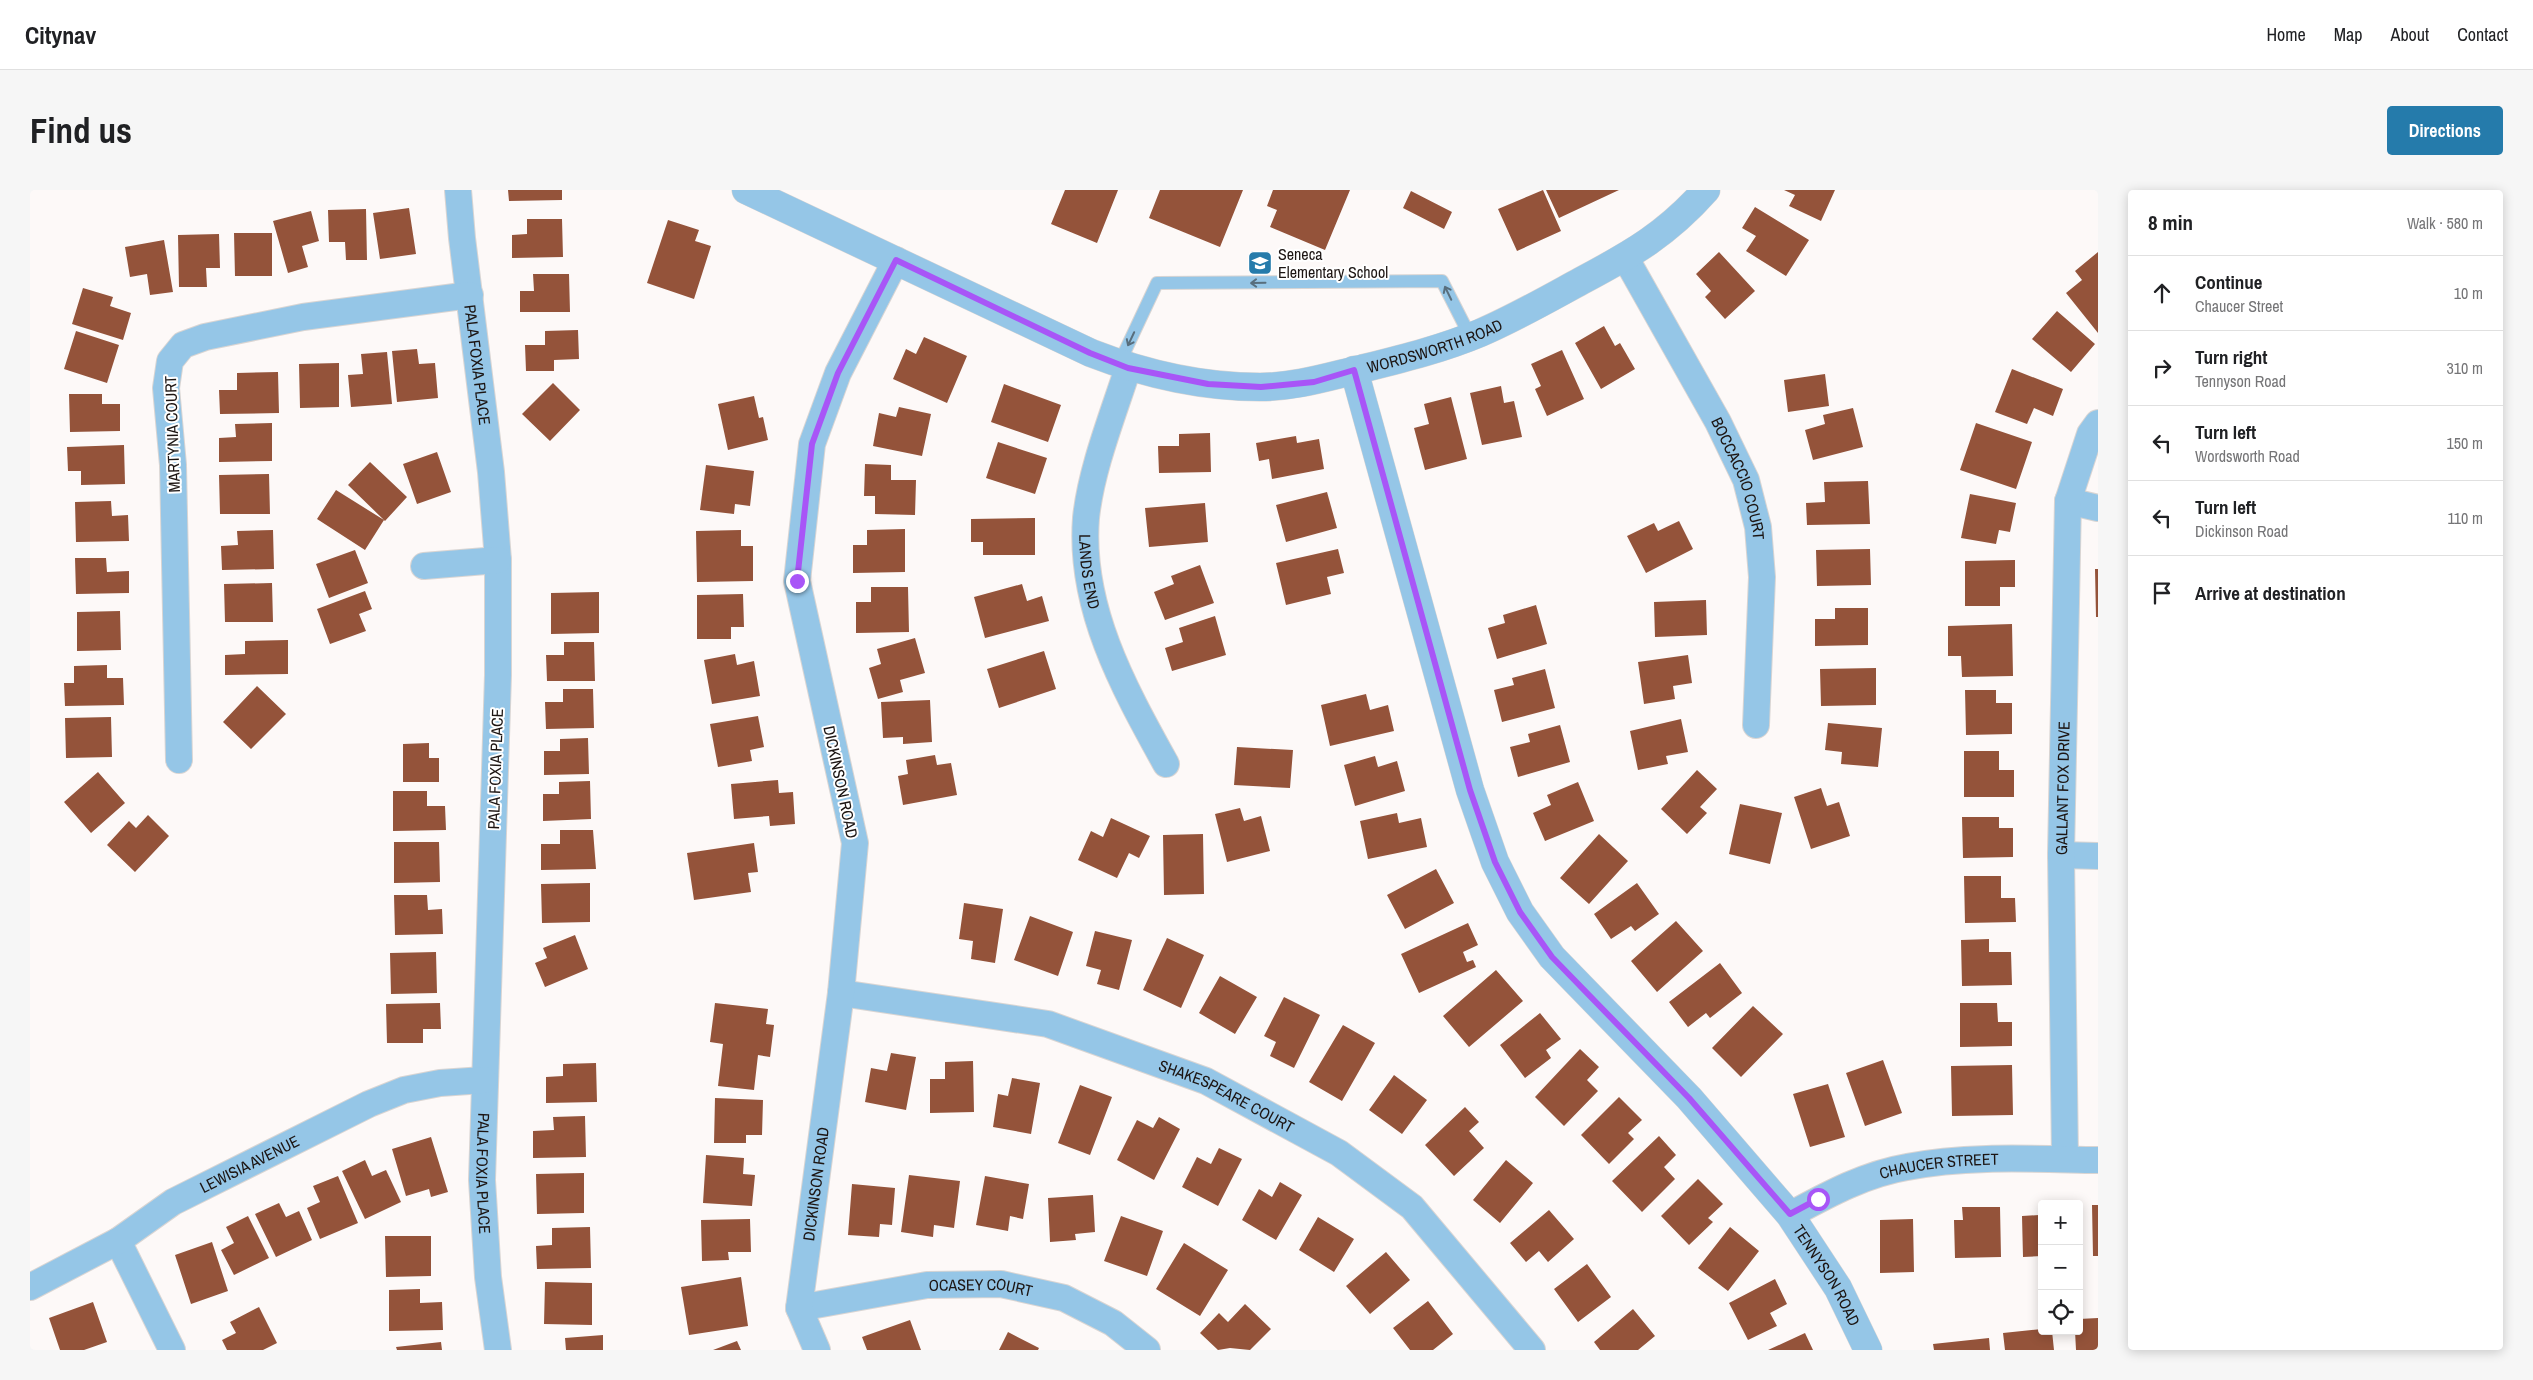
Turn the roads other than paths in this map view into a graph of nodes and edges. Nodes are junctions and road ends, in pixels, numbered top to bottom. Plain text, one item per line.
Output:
1 (458, 190) edge
2 (746, 190) edge
3 (1706, 190) edge
4 (1625, 257) junction
5 (896, 260) junction
6 (470, 294) junction
7 (1470, 336) junction
8 (1124, 366) junction
9 (1354, 370) junction
10 (2098, 423) edge
11 (2068, 501) junction
12 (2098, 508) edge
13 (498, 560) junction
14 (424, 566) dead end
15 (1756, 725) dead end
16 (179, 760) dead end
17 (1166, 764) dead end
18 (2061, 855) junction
19 (2098, 856) edge
20 (841, 993) junction
21 (484, 1080) junction
22 (2065, 1160) junction
23 (2098, 1160) edge
24 (1790, 1214) junction
25 (118, 1241) junction
26 (30, 1287) edge
27 (799, 1308) junction
28 (172, 1350) edge
29 (498, 1350) edge
30 (817, 1350) edge
31 (1147, 1350) edge
32 (1532, 1350) edge
33 (1868, 1350) edge

1 - 6 street, PALA FOXIA PLACE
2 - 5 street, WORDSWORTH ROAD
3 - 4 street, WORDSWORTH ROAD
4 - 7 street, WORDSWORTH ROAD
4 - 15 street, BOCCACCIO COURT
5 - 8 street, WORDSWORTH ROAD
5 - 20 street, DICKINSON ROAD
6 - 13 street, PALA FOXIA PLACE
6 - 16 street, MARTYNIA COURT
7 -> 8 lane
7 - 9 street, WORDSWORTH ROAD
8 - 9 street, WORDSWORTH ROAD
8 - 17 street, LANDS END
9 - 24 street, TENNYSON ROAD
10 - 11 street, GALLANT FOX DRIVE
11 - 12 street
11 - 18 street, GALLANT FOX DRIVE
13 - 14 street
13 - 21 street, PALA FOXIA PLACE
18 - 19 street
18 - 22 street, GALLANT FOX DRIVE
20 - 27 street, DICKINSON ROAD
20 - 32 street, SHAKESPEARE COURT
21 - 25 street, LEWISIA AVENUE
21 - 29 street, PALA FOXIA PLACE
22 - 23 street, CHAUCER STREET
22 - 24 street, CHAUCER STREET
24 - 33 street, TENNYSON ROAD
25 - 26 street, LEWISIA AVENUE
25 - 28 street
27 - 30 street
27 - 31 street, OCASEY COURT

